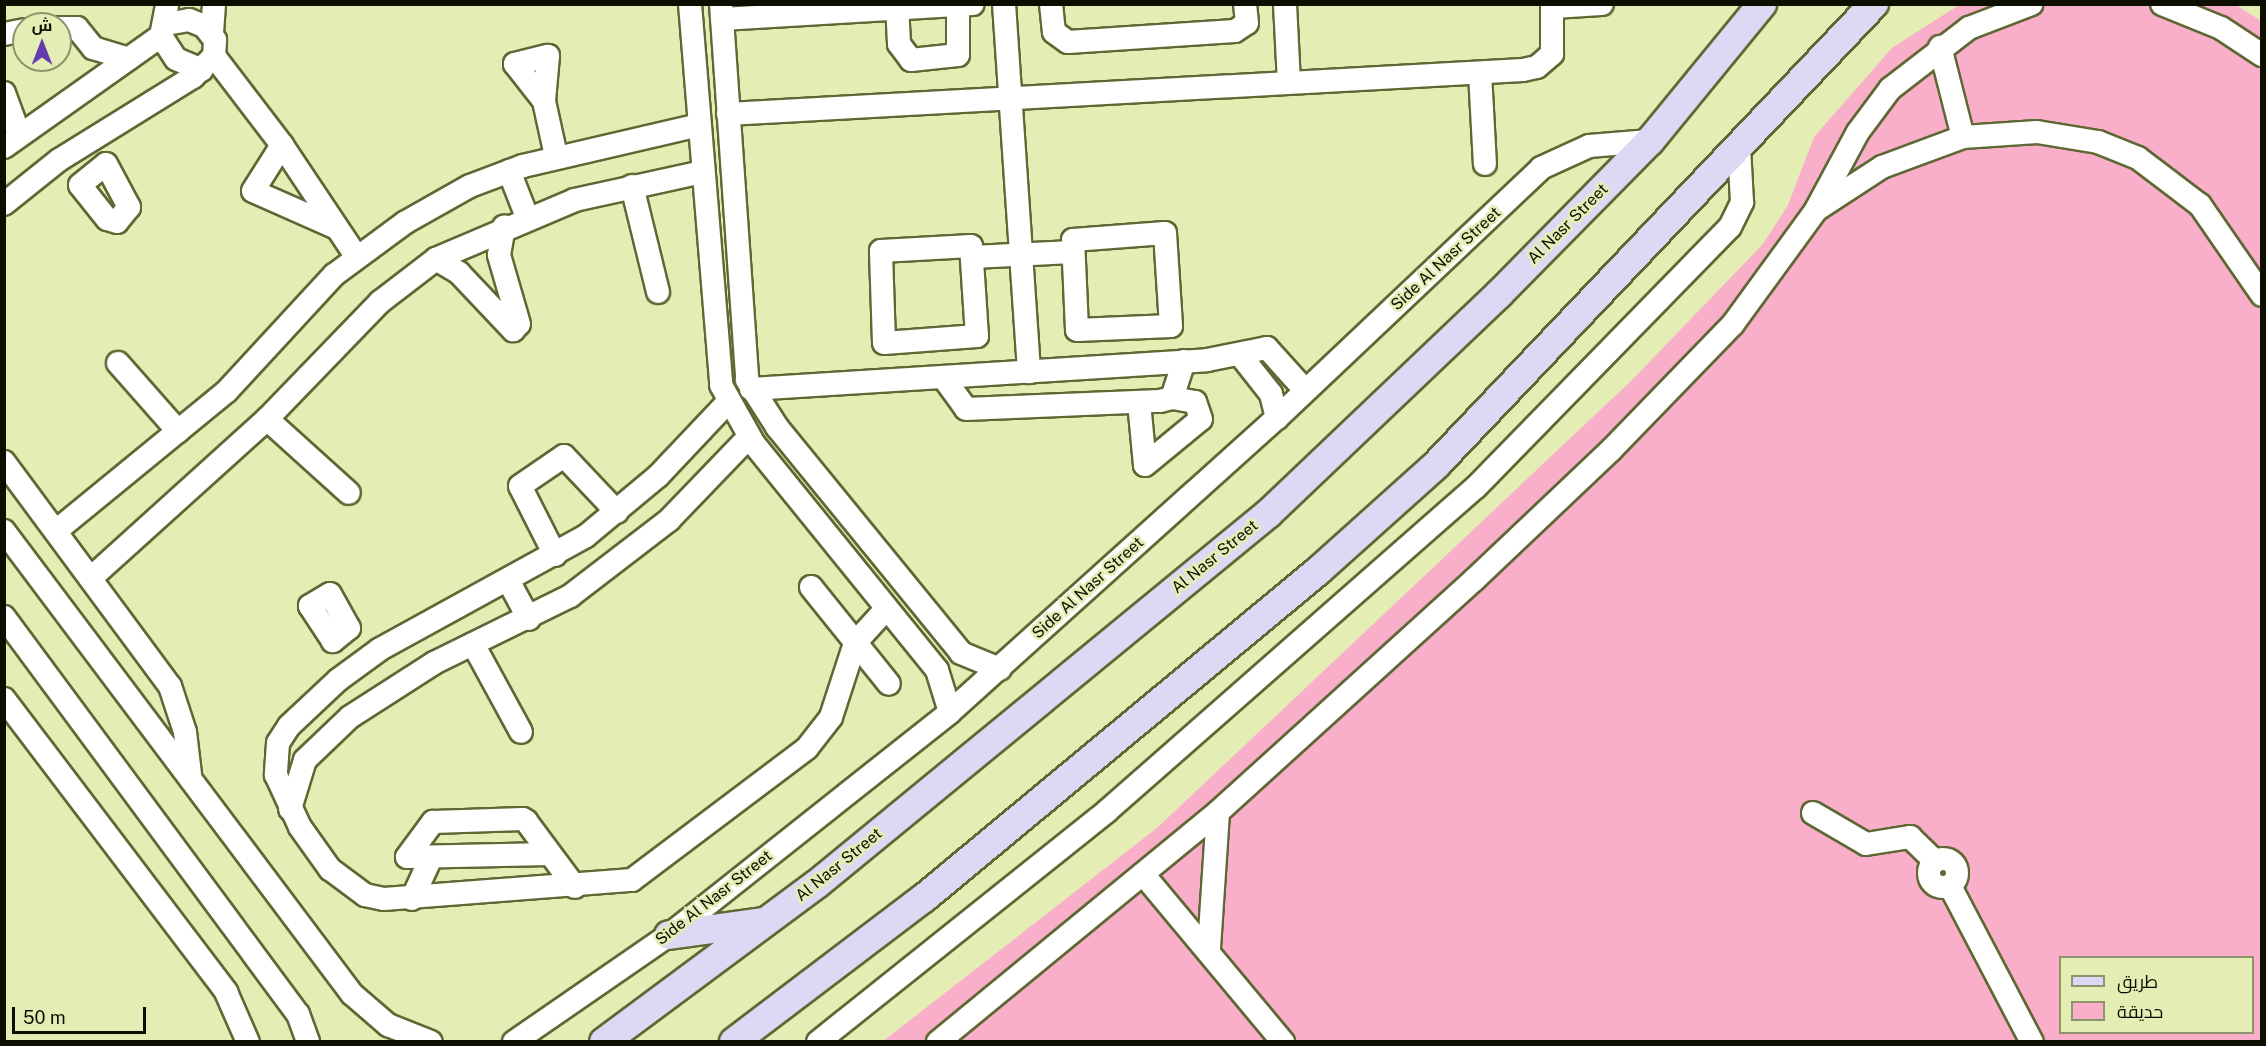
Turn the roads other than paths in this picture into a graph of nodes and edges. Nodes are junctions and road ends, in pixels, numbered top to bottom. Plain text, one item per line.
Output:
1 (214, 4) edge
2 (690, 4) edge
3 (1004, 4) edge
4 (1051, 4) edge
5 (1245, 4) edge
6 (1285, 4) edge
7 (1602, 4) edge
8 (1762, 4) edge
9 (2032, 4) edge
10 (2162, 4) edge
11 (965, 5) edge
12 (1553, 6) edge
13 (897, 7) edge
14 (837, 9) edge
15 (1862, 9) edge
16 (722, 12) edge
17 (165, 21) edge
18 (72, 28) edge
19 (212, 33) junction
20 (1940, 47) junction
21 (2262, 55) edge
22 (128, 59) junction
23 (208, 63) junction
24 (1480, 73) junction
25 (1289, 82) junction
26 (4, 93) edge
27 (1010, 96) junction
28 (544, 101) dead end
29 (728, 114) junction
30 (699, 125) junction
31 (1963, 137) junction
32 (12, 140) edge
33 (1650, 141) junction
34 (282, 145) junction
35 (1739, 146) junction
36 (75, 148) junction
37 (556, 156) junction
38 (1485, 164) dead end
39 (509, 171) junction
40 (702, 172) junction
41 (93, 173) dead end
42 (632, 186) junction
43 (4, 204) edge
44 (1816, 210) junction
45 (527, 217) junction
46 (504, 226) junction
47 (338, 228) junction
48 (1072, 252) junction
49 (1019, 255) junction
50 (356, 256) junction
51 (973, 257) junction
52 (436, 259) junction
53 (658, 292) dead end
54 (2262, 295) edge
55 (1171, 326) junction
56 (884, 343) junction
57 (1241, 356) junction
58 (1178, 362) junction
59 (118, 363) dead end
60 (1029, 372) junction
61 (942, 377) junction
62 (886, 381) junction
63 (751, 389) junction
64 (1305, 390) junction
65 (1172, 398) junction
66 (728, 402) junction
67 (1139, 402) junction
68 (1277, 418) junction
69 (267, 419) junction
70 (178, 431) junction
71 (748, 437) junction
72 (4, 462) edge
73 (349, 493) dead end
74 (617, 512) junction
75 (4, 531) edge
76 (56, 531) junction
77 (555, 555) junction
78 (91, 578) junction
79 (509, 582) junction
80 (811, 587) dead end
81 (922, 605) junction
82 (894, 616) junction
83 (4, 617) edge
84 (530, 619) junction
85 (342, 636) dead end
86 (855, 643) junction
87 (473, 644) junction
88 (4, 645) edge
89 (32, 654) junction
90 (360, 664) junction
91 (1000, 669) junction
92 (889, 684) dead end
93 (4, 699) edge
94 (950, 712) junction
95 (521, 732) dead end
96 (278, 743) junction
97 (305, 760) junction
98 (190, 774) junction
99 (290, 809) junction
100 (1218, 812) junction
101 (1813, 813) dead end
102 (550, 854) junction
103 (430, 860) junction
104 (1143, 874) junction
105 (575, 887) junction
106 (412, 899) junction
107 (766, 922) junction
108 (669, 935) junction
109 (1209, 948) junction
110 (389, 1033) edge
111 (520, 1037) edge
112 (248, 1041) edge
113 (308, 1041) edge
114 (431, 1041) edge
115 (501, 1041) edge
116 (604, 1041) edge
117 (734, 1041) edge
118 (818, 1041) edge
119 (938, 1041) edge
120 (1283, 1041) edge
121 (2032, 1041) edge

1 - 19 street
2 - 30 street
3 - 27 street
4 - 5 street
6 - 25 street
7 - 12 street
8 - 33 main road, Al Nasr Street
9 - 20 street
10 - 21 street
11 - 13 street
11 - 13 street
12 - 24 street
13 - 14 street
14 - 16 street
15 - 35 main road
16 - 29 street
17 - 19 street
17 - 22 street
17 - 23 street
18 - 22 street
19 - 23 street
20 - 31 street
20 - 44 street
22 - 32 street
23 - 34 street
23 - 36 street
24 - 25 street
24 - 38 street
25 - 27 street
26 - 32 street
27 - 29 street
27 - 49 street
28 - 37 street
29 - 63 street
30 - 37 street
30 - 40 street
31 - 44 street
31 - 54 street
33 - 64 street, Side Al Nasr Street
33 - 107 main road, Al Nasr Street
34 - 47 street
34 - 47 street
35 - 117 main road
35 - 118 street
36 - 41 street
36 - 43 street
37 - 39 street
39 - 45 street
39 - 50 street
40 - 42 street
40 - 66 street
42 - 45 street
42 - 53 street
44 - 100 street
45 - 46 street
46 - 52 street
46 - 52 street
47 - 50 street
48 - 49 street
48 - 55 street
48 - 55 street
49 - 51 street
49 - 60 street
50 - 70 street
51 - 56 street
51 - 56 street
52 - 69 street
55 - 58 street
56 - 62 street
57 - 58 street
57 - 64 street
57 - 68 street
58 - 60 street
58 - 65 street
59 - 70 street
60 - 61 street
61 - 62 street
61 - 67 street
62 - 63 street
63 - 81 street
64 - 68 street, Side Al Nasr Street
65 - 67 street
65 - 67 street
66 - 71 street
66 - 74 street
68 - 91 street, Side Al Nasr Street
69 - 73 street
69 - 78 street
70 - 76 street
71 - 82 street
71 - 84 street
72 - 76 street
74 - 77 street
74 - 77 street
75 - 98 street
76 - 78 street
77 - 79 street
78 - 98 street
79 - 84 street
79 - 90 street
80 - 86 street
81 - 82 street
81 - 91 street
82 - 86 street
82 - 94 street
83 - 89 street
84 - 87 street
85 - 90 street
86 - 92 street
86 - 105 street
87 - 95 street
87 - 97 street
88 - 89 street
89 - 113 street
90 - 96 street
91 - 94 street, Side Al Nasr Street
93 - 112 street
94 - 108 street, Side Al Nasr Street
96 - 97 street
96 - 99 street
97 - 99 street
98 - 110 street
99 - 106 street
100 - 104 street
100 - 109 street
101 - 121 street
102 - 103 street
102 - 103 street
102 - 105 street
103 - 106 street
104 - 109 street
104 - 119 street
105 - 106 street
107 - 108 main road
107 - 116 main road, Al Nasr Street
108 - 111 street, Side Al Nasr Street
109 - 120 street
110 - 114 street
111 - 115 street, Side Al Nasr Street

